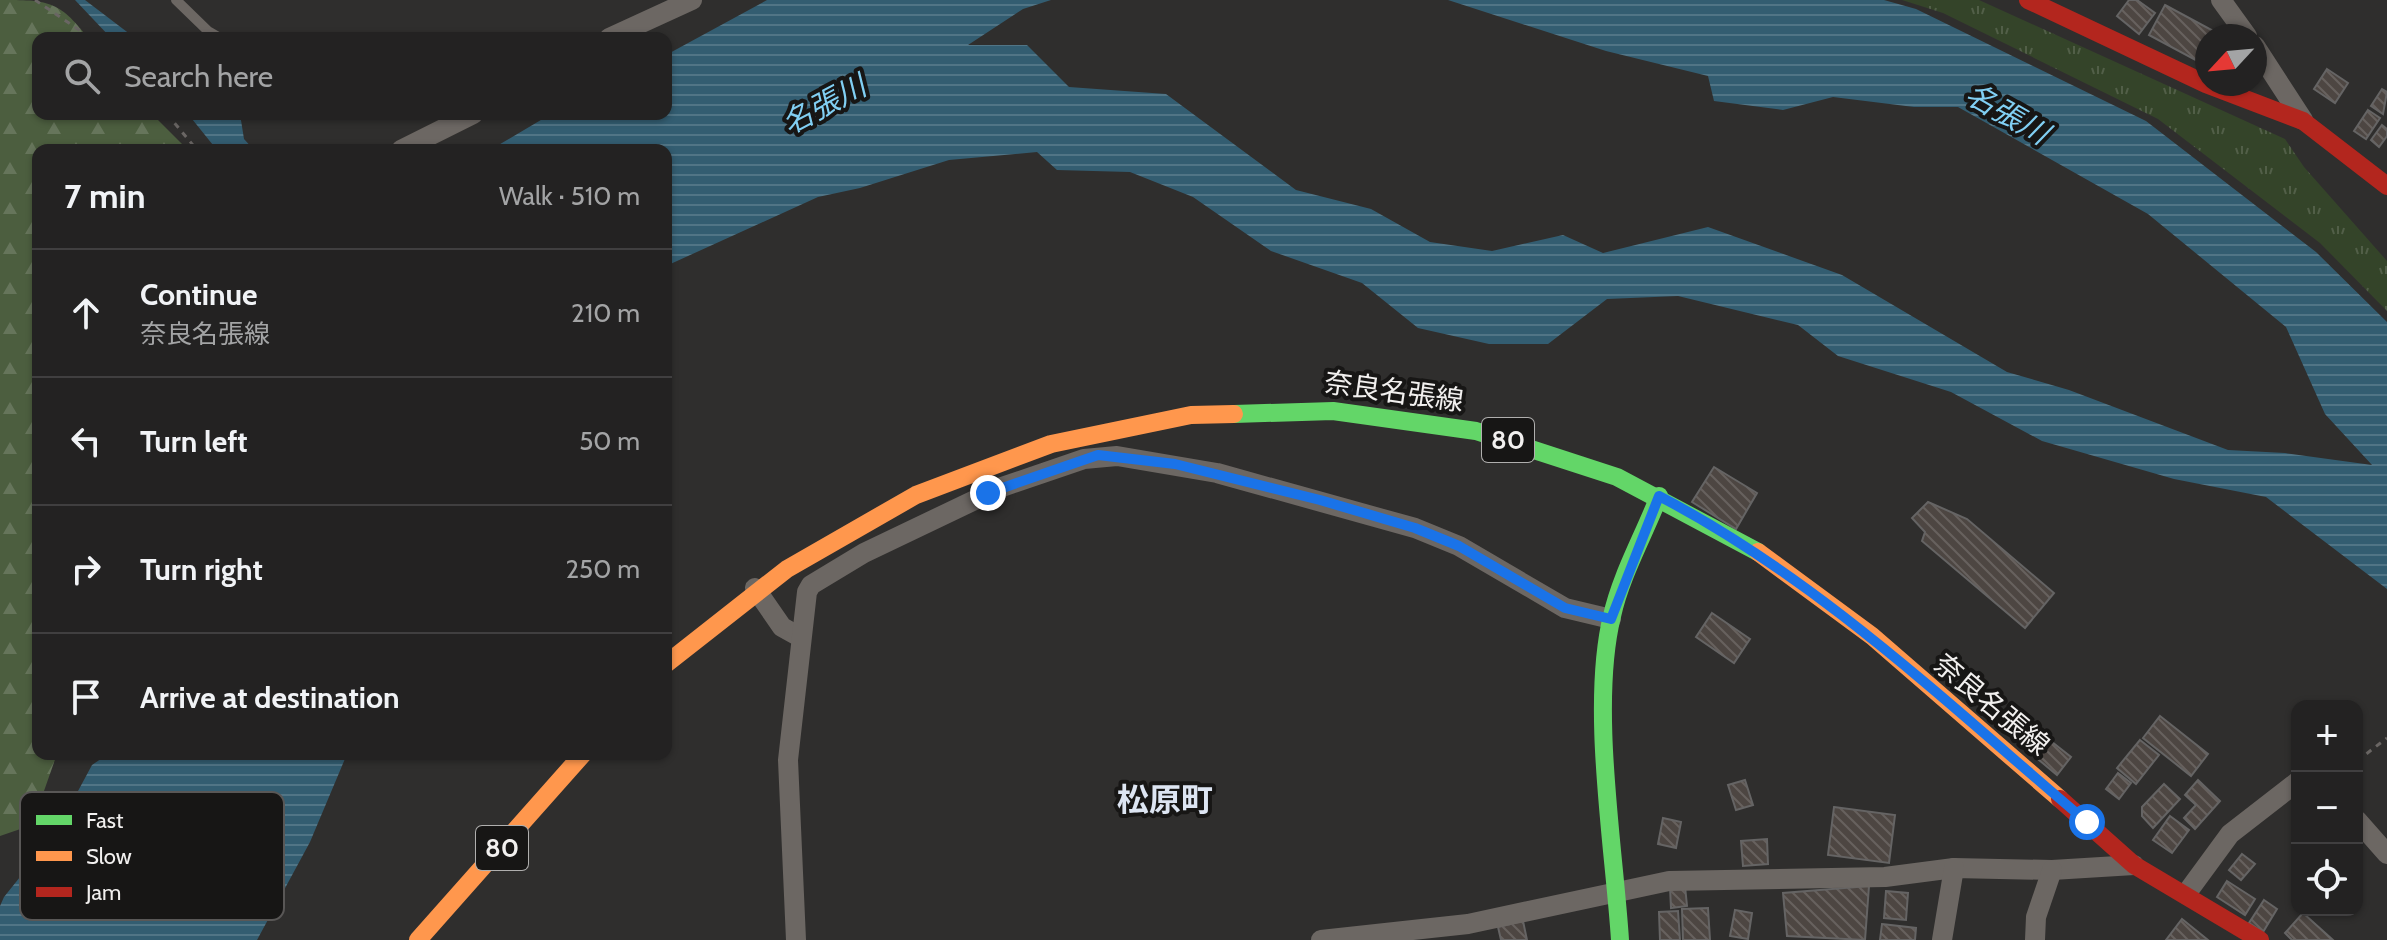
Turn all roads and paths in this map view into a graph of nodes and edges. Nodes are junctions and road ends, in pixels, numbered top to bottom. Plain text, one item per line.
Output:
1 (35, 0) edge
2 (176, 0) edge
3 (692, 0) edge
4 (2028, 0) edge
5 (2221, 0) edge
6 (2238, 24) edge
7 (82, 32) edge
8 (210, 32) edge
9 (622, 32) edge
10 (2267, 65) edge
11 (172, 120) edge
12 (461, 120) edge
13 (2303, 121) junction
14 (192, 144) edge
15 (413, 144) edge
16 (2387, 186) edge
17 (1659, 496) junction
18 (755, 588) junction
19 (1611, 619) junction
20 (800, 637) junction
21 (672, 659) edge
22 (2387, 738) edge
23 (2363, 756) edge
24 (578, 760) edge
25 (2291, 787) edge
26 (2363, 827) edge
27 (2387, 854) edge
28 (2134, 865) junction
29 (1954, 868) junction
30 (2052, 870) junction
31 (1618, 892) junction
32 (2186, 894) junction
33 (418, 940) edge
34 (796, 940) edge
35 (1321, 940) edge
36 (1620, 940) edge
37 (1942, 940) edge
38 (2035, 940) edge
39 (2260, 940) edge

1 - 7 path
2 - 8 lane
3 - 9 street
4 - 13 main road
5 - 6 street
10 - 13 street
11 - 14 path
12 - 15 street
13 - 16 main road
17 - 18 main road, 奈良名張線 / 80
17 - 19 main road
17 - 28 main road, 奈良名張線 / 80
18 - 20 street
18 - 21 main road, 奈良名張線 / 80
19 - 20 street
19 - 31 main road
20 - 34 street
22 - 23 path
24 - 33 main road, 80
25 - 32 street
26 - 27 street
28 - 30 street
28 - 32 main road, 奈良名張線 / 80
29 - 30 street
29 - 31 street
29 - 37 street
30 - 38 street
31 - 35 street
31 - 36 main road
32 - 39 main road, 奈良名張線 / 80

